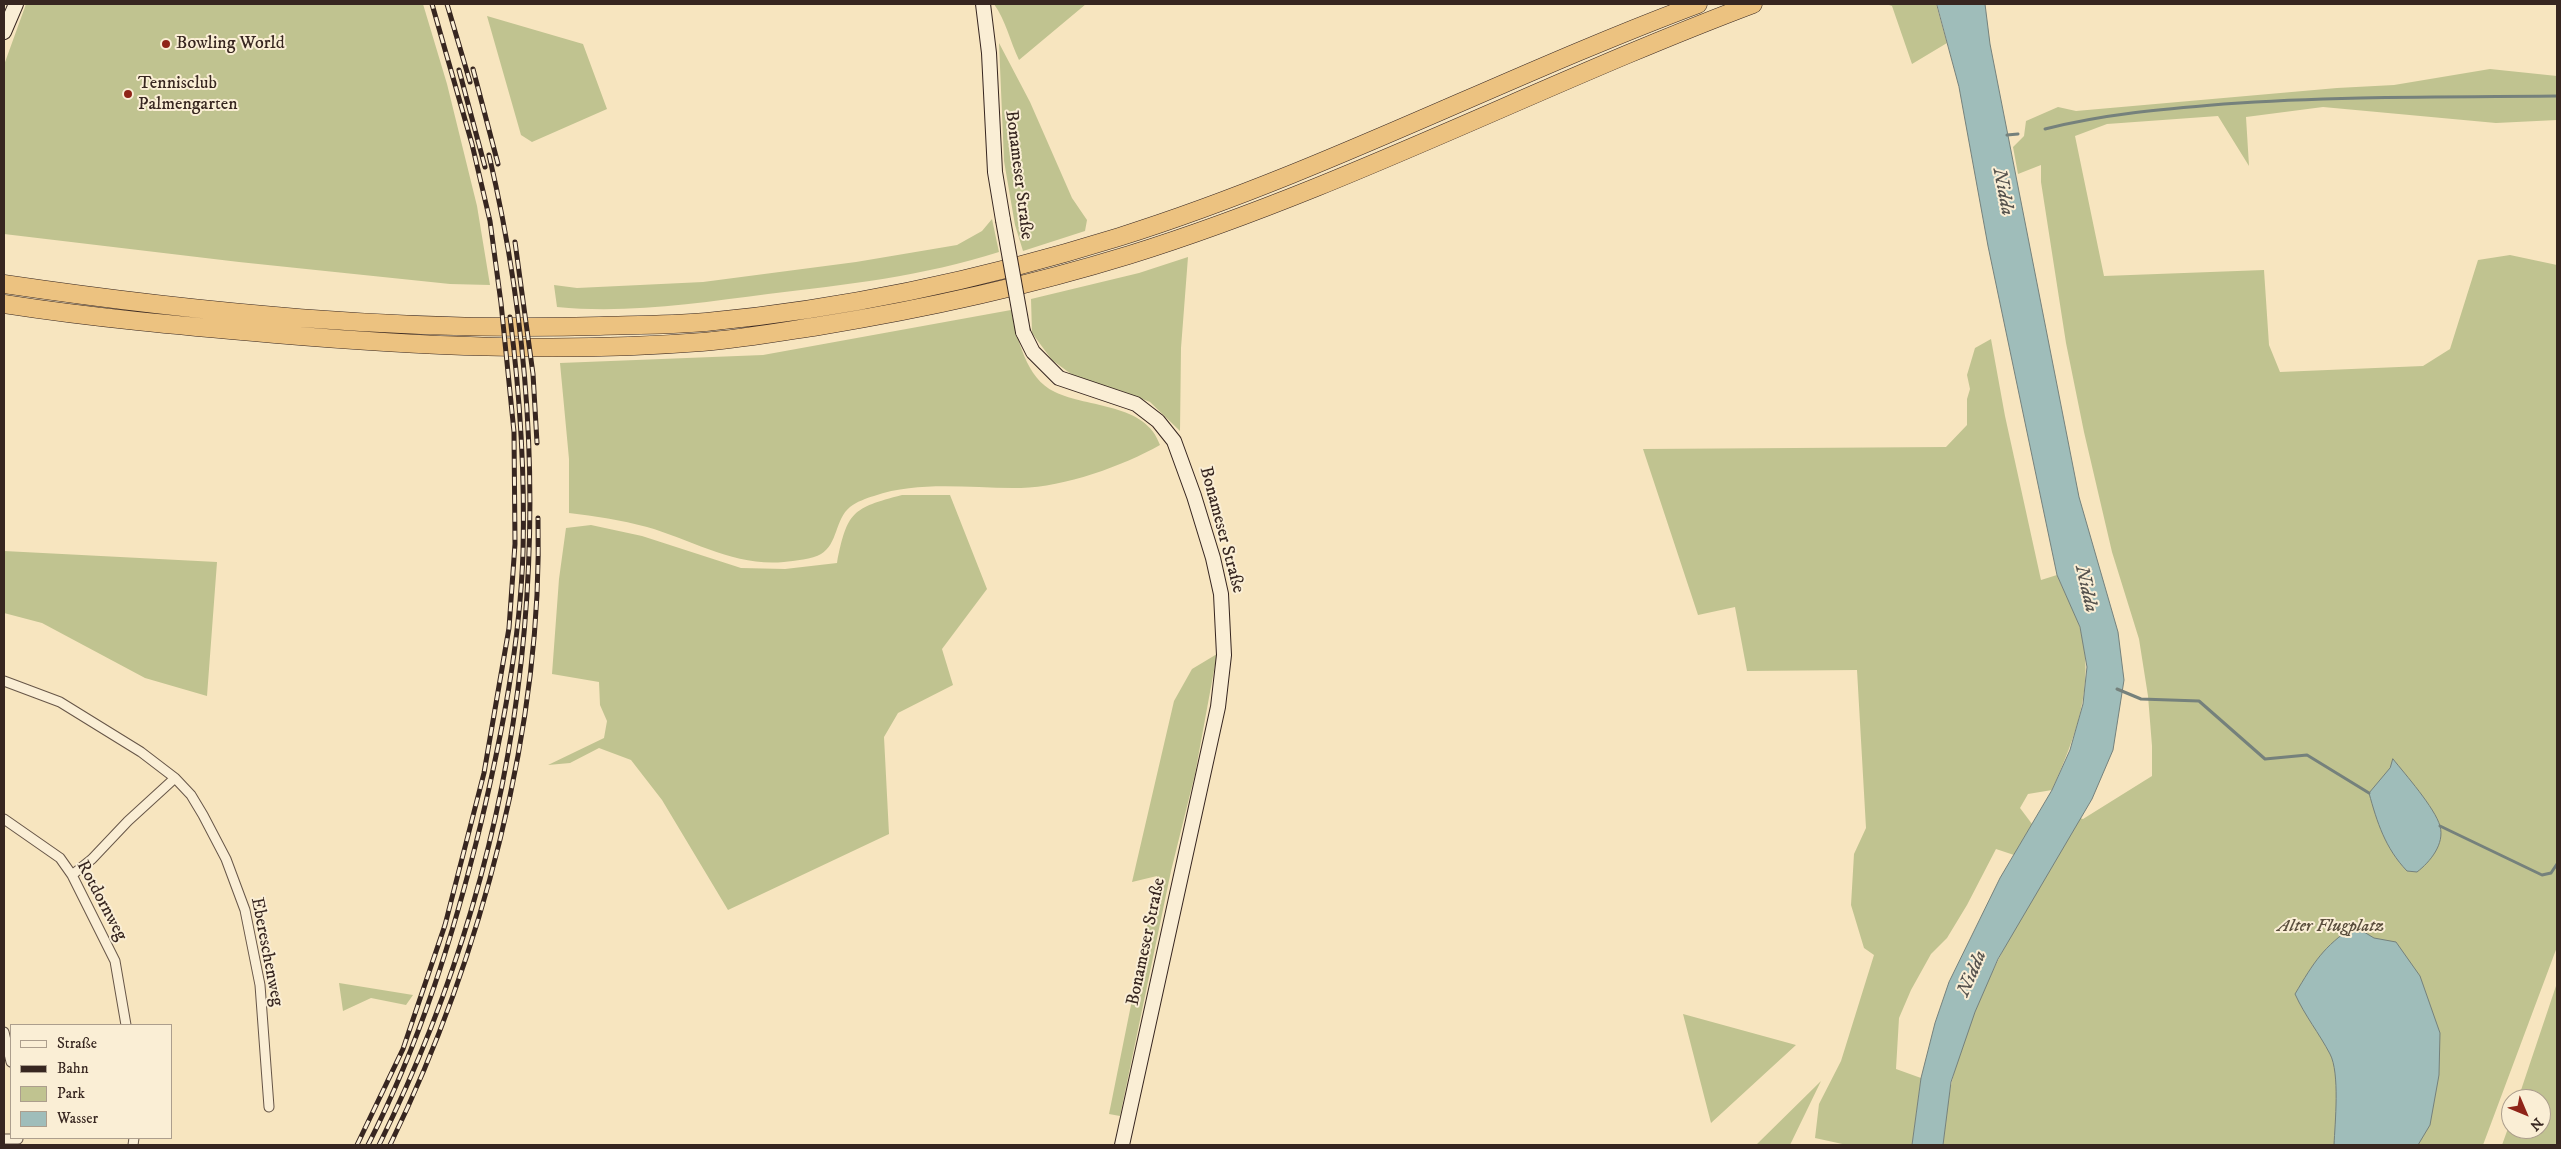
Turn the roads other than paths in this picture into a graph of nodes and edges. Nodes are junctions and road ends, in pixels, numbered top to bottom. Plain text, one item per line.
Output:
1 (16, 4) edge
2 (982, 4) edge
3 (1698, 4) edge
4 (1753, 4) edge
5 (4, 32) edge
6 (4, 284) edge
7 (4, 304) edge
8 (4, 681) edge
9 (175, 778) junction
10 (4, 819) edge
11 (72, 875) junction
12 (126, 1024) edge
13 (4, 1032) edge
14 (10, 1058) edge
15 (269, 1107) dead end
16 (4, 1139) edge
17 (17, 1141) edge
18 (1122, 1145) edge

1 - 5 street
2 - 18 street, Bonameser Straße, bridge
3 - 6 highway
4 - 7 highway
8 - 9 street, Ebereschenweg
9 - 11 street
9 - 15 street, Ebereschenweg
10 - 11 street, Rotdornweg
11 - 12 street, Rotdornweg
13 - 14 street
16 - 17 street

